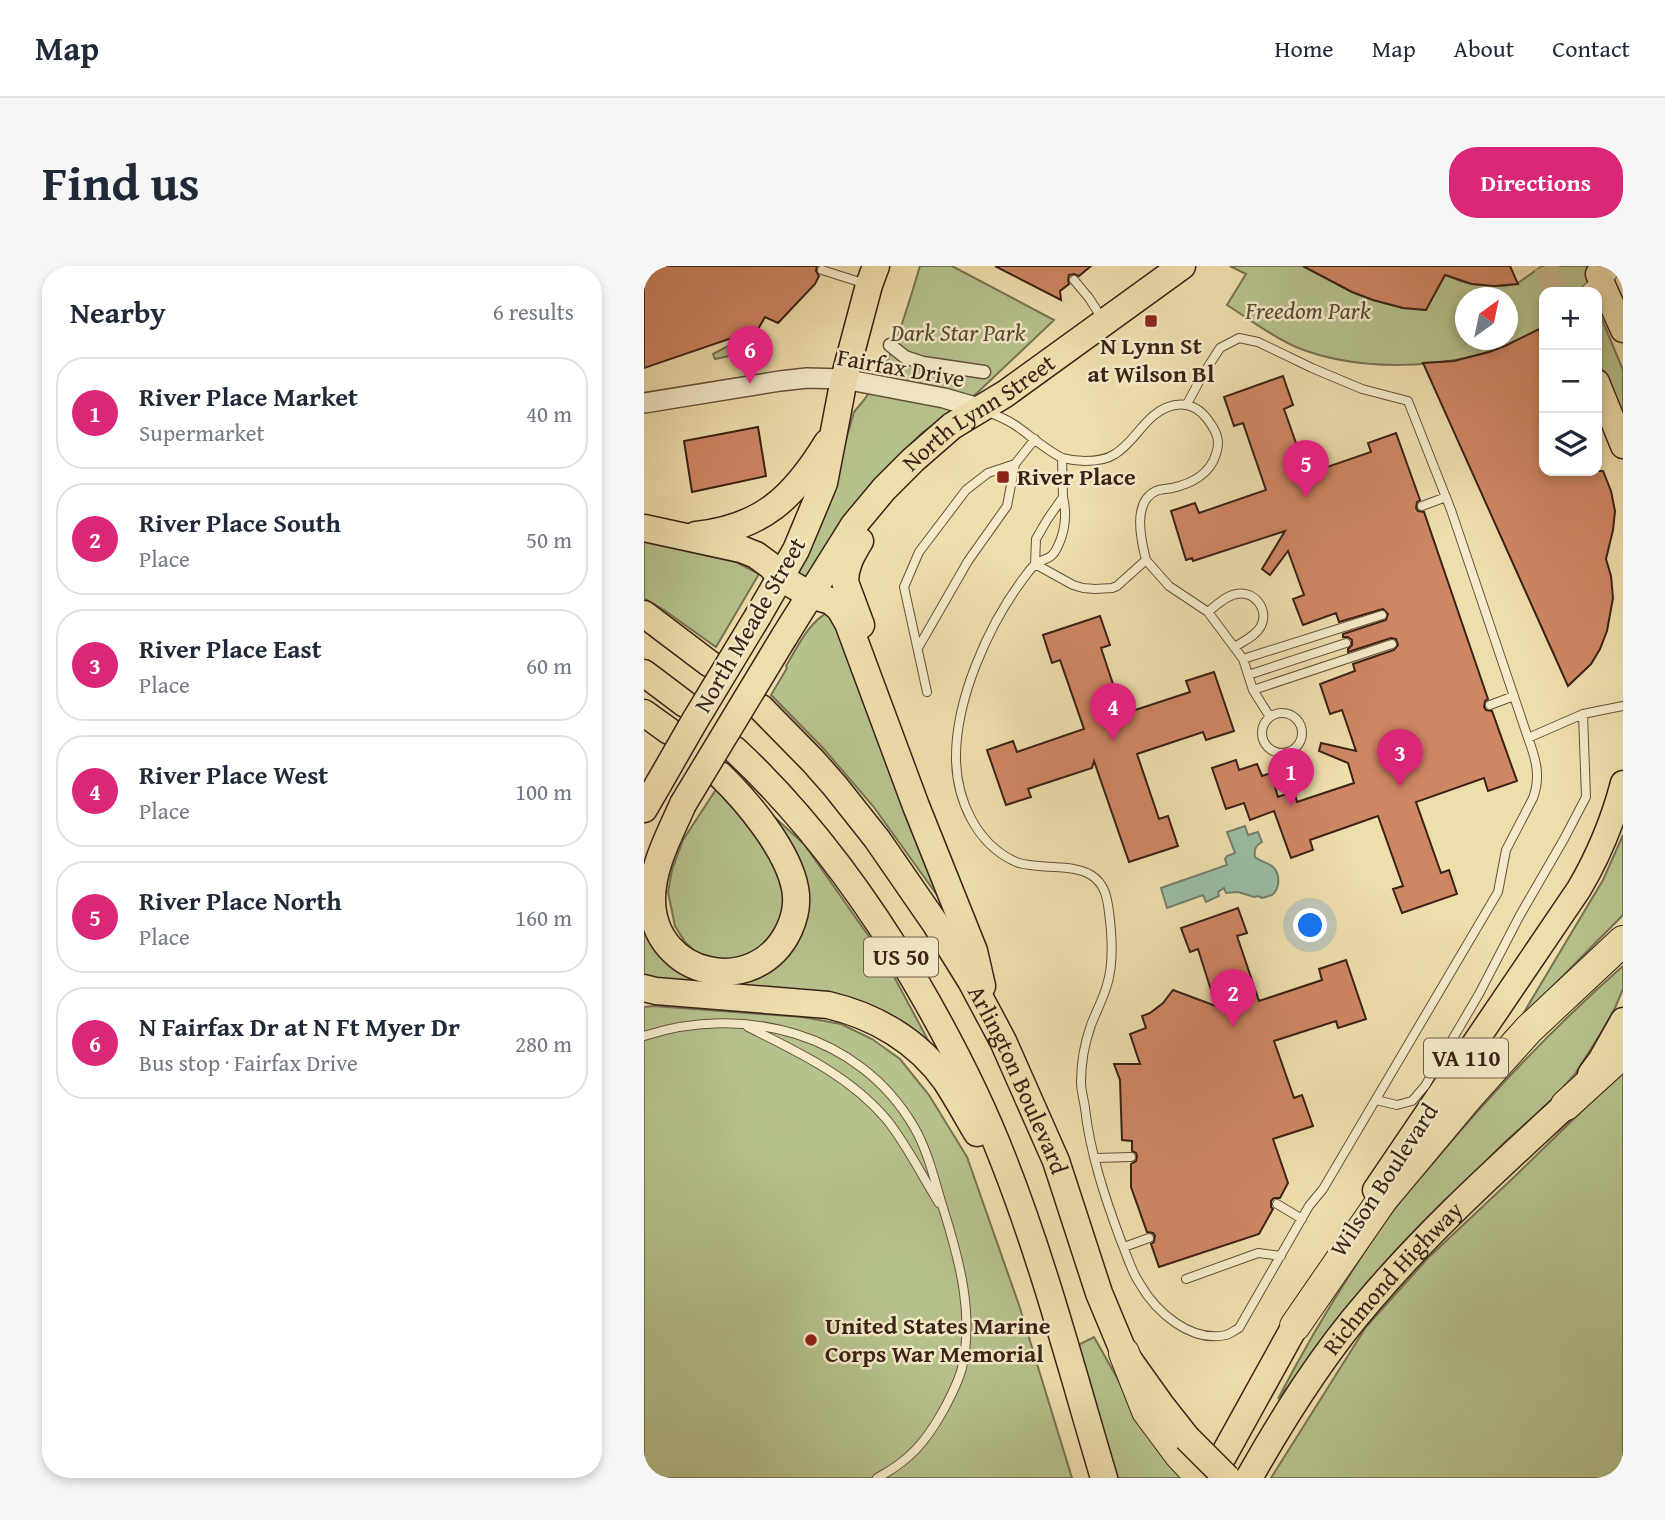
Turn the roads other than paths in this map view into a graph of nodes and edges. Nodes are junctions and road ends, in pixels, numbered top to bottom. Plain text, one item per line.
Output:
1 (1182, 266) edge
2 (822, 270) dead end
3 (872, 271) edge
4 (1601, 279) edge
5 (1074, 280) dead end
6 (1621, 320) edge
7 (1104, 322) junction
8 (890, 345) dead end
9 (984, 372) dead end
10 (844, 379) junction
11 (1602, 394) edge
12 (644, 403) edge
13 (1187, 404) junction
14 (982, 409) junction
15 (834, 432) junction
16 (1035, 439) junction
17 (1623, 446) edge
18 (1062, 458) junction
19 (1014, 464) junction
20 (900, 473) junction
21 (1062, 497) junction
22 (1446, 497) junction
23 (1422, 506) dead end
24 (644, 528) edge
25 (680, 536) junction
26 (1146, 560) junction
27 (1035, 564) junction
28 (781, 578) junction
29 (810, 595) junction
30 (1208, 612) junction
31 (644, 614) edge
32 (1382, 615) dead end
33 (1346, 643) dead end
34 (1392, 644) dead end
35 (1235, 647) junction
36 (918, 648) junction
37 (1242, 659) junction
38 (710, 664) dead end
39 (644, 673) edge
40 (1248, 675) junction
41 (1253, 690) junction
42 (927, 692) dead end
43 (1514, 696) junction
44 (685, 704) dead end
45 (1490, 705) dead end
46 (1623, 706) edge
47 (761, 708) dead end
48 (644, 713) edge
49 (1583, 714) junction
50 (1269, 717) junction
51 (886, 723) junction
52 (669, 731) dead end
53 (1528, 738) junction
54 (735, 750) dead end
55 (720, 775) dead end
56 (1623, 783) edge
57 (683, 804) junction
58 (644, 809) edge
59 (644, 862) edge
60 (1623, 941) edge
61 (648, 990) edge
62 (988, 1011) junction
63 (1623, 1020) edge
64 (743, 1024) junction
65 (644, 1037) edge
66 (1623, 1053) edge
67 (1376, 1100) junction
68 (1566, 1105) junction
69 (1132, 1157) dead end
70 (1095, 1158) junction
71 (1017, 1197) junction
72 (1277, 1204) dead end
73 (944, 1212) junction
74 (1302, 1219) junction
75 (1149, 1238) dead end
76 (1124, 1247) junction
77 (1281, 1256) junction
78 (1186, 1279) dead end
79 (1295, 1326) junction
80 (1124, 1353) joint
81 (1183, 1446) junction
82 (904, 1462) junction
83 (877, 1478) edge
84 (894, 1478) edge
85 (1104, 1478) edge
86 (1201, 1478) edge
87 (1210, 1478) edge
88 (1227, 1478) edge
89 (1249, 1478) edge

1 - 7 highway, North Lynn Street
2 - 3 lane
3 - 10 highway, North Meade Street
4 - 6 main road
5 - 7 lane
7 - 14 highway, North Lynn Street
8 - 9 street
10 - 12 street, Fairfax Drive
10 - 14 street, Fairfax Drive
10 - 15 highway, North Meade Street
11 - 17 main road
13 - 18 lane
13 - 22 lane
13 - 26 lane
14 - 16 lane
14 - 20 highway, North Lynn Street
15 - 25 highway
15 - 28 highway, North Meade Street
16 - 18 lane
16 - 19 lane
18 - 21 lane
19 - 36 lane
19 - 36 lane
20 - 29 highway, North Lynn Street
20 - 51 highway
21 - 27 lane
21 - 27 lane
22 - 23 lane
22 - 43 lane
24 - 25 highway
25 - 28 highway
26 - 27 lane
26 - 30 lane
27 - 70 lane
28 - 29 highway
28 - 58 highway, North Meade Street, bridge
29 - 51 highway
29 - 57 highway, North Meade Street, bridge
30 - 35 lane
30 - 35 lane
31 - 38 highway
32 - 37 lane
33 - 40 lane
34 - 41 lane
35 - 37 lane
36 - 42 lane
37 - 40 lane
39 - 44 highway
40 - 41 lane
41 - 50 lane
43 - 45 lane
43 - 53 lane
46 - 49 lane
47 - 62 highway, Arlington Boulevard / US 50
48 - 52 highway
49 - 53 lane
49 - 67 lane
50 - 50 lane
51 - 62 highway
53 - 67 lane
54 - 71 highway, Arlington Boulevard / US 50
55 - 57 highway
56 - 79 main road, Wilson Boulevard / VA 110
57 - 59 street, North Meade Street
60 - 79 highway
61 - 71 highway
62 - 80 highway, Arlington Boulevard / US 50
63 - 68 main road
64 - 65 lane
64 - 73 lane
64 - 73 lane
66 - 68 highway
67 - 74 lane
68 - 89 highway, Richmond Highway
69 - 70 lane
70 - 76 lane
71 - 85 highway, Arlington Boulevard / US 50
72 - 74 lane
73 - 82 lane
74 - 77 lane
75 - 76 lane
76 - 77 lane
77 - 78 lane
79 - 87 highway, Richmond Highway / VA 110
80 - 81 highway
81 - 86 highway
81 - 88 highway, bridge
82 - 83 lane
82 - 84 lane

